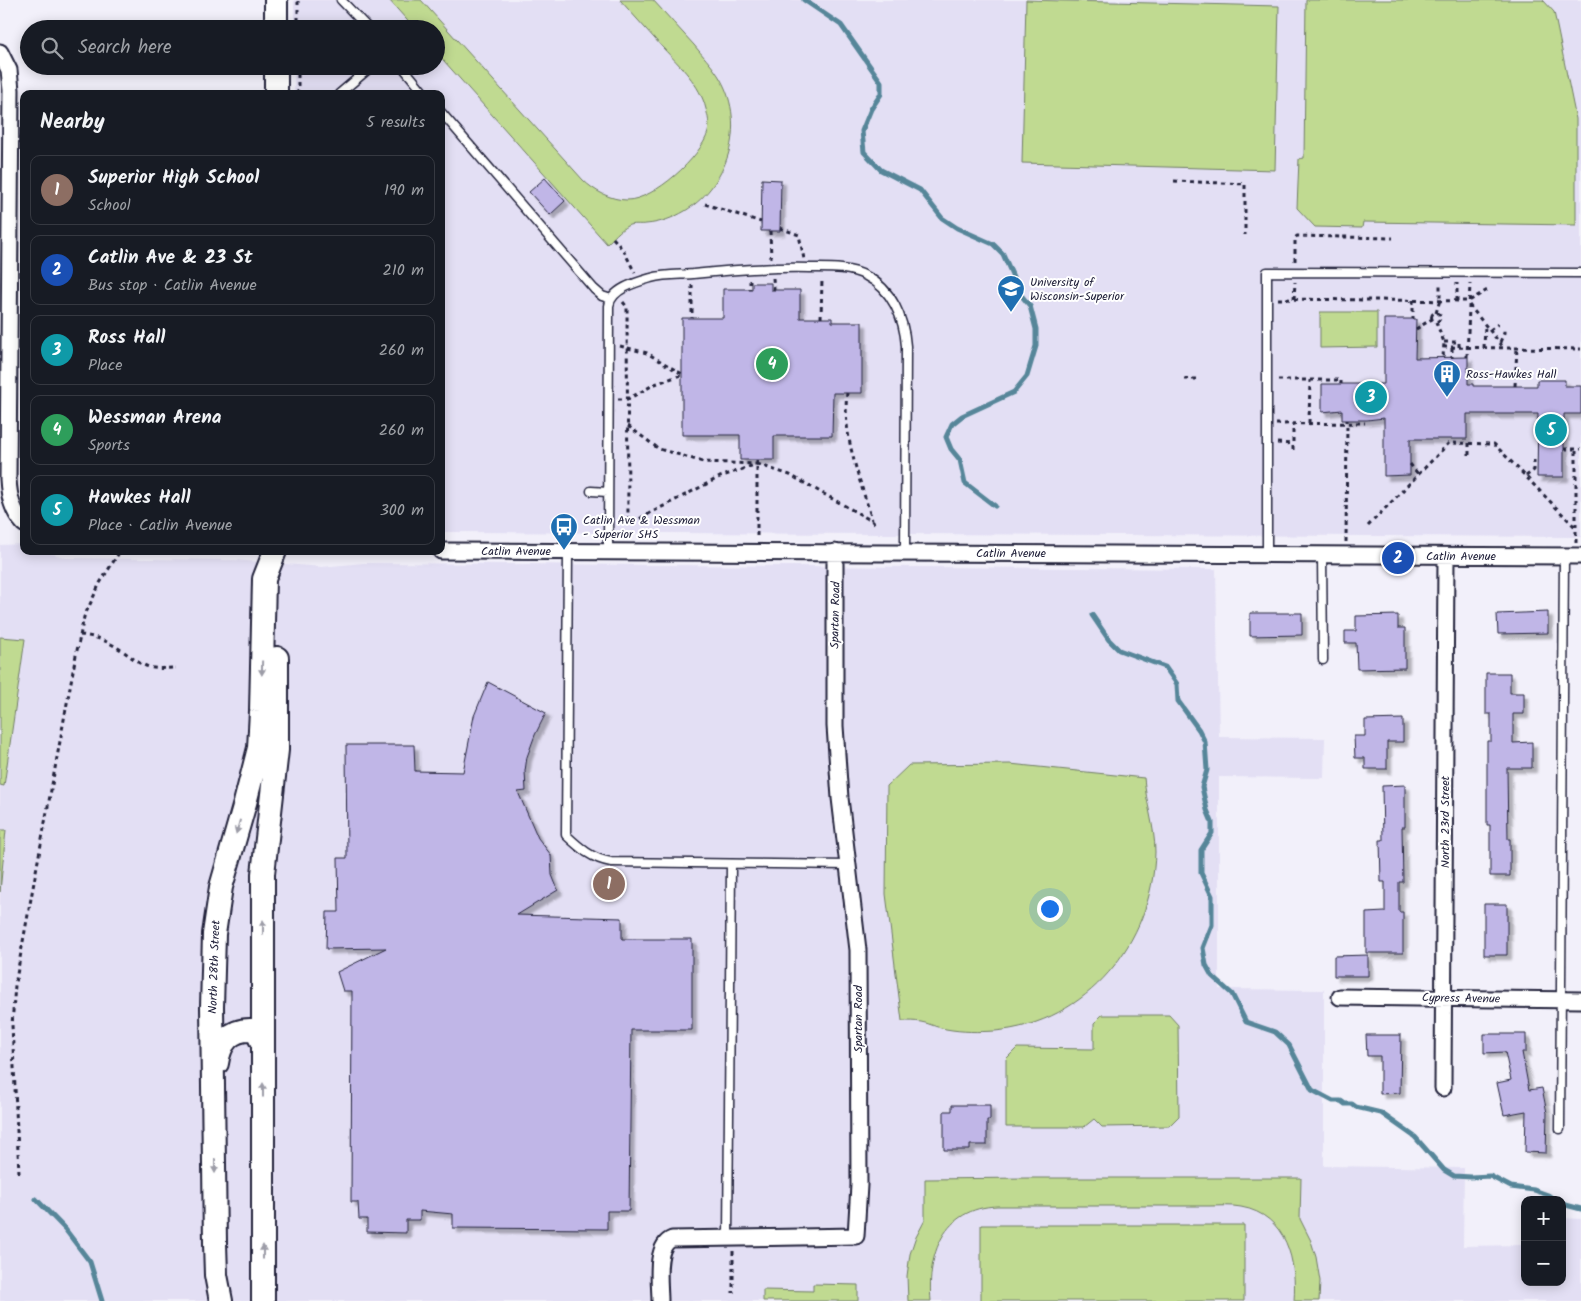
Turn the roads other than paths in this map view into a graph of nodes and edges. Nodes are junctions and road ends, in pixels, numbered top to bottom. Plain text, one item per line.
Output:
1 (276, 0) edge
2 (341, 0) edge
3 (276, 20) edge
4 (360, 20) edge
5 (0, 52) edge
6 (276, 75) edge
7 (361, 75) edge
8 (409, 75) edge
9 (276, 90) edge
10 (344, 90) edge
11 (422, 90) edge
12 (445, 117) edge
13 (1581, 273) edge
14 (614, 296) junction
15 (591, 491) dead end
16 (608, 492) junction
17 (20, 520) edge
18 (445, 551) edge
19 (568, 551) junction
20 (608, 551) junction
21 (835, 552) junction
22 (905, 552) junction
23 (273, 555) edge
24 (275, 555) edge
25 (1267, 555) junction
26 (1322, 555) junction
27 (1446, 556) junction
28 (1574, 556) edge
29 (1323, 660) dead end
30 (730, 864) junction
31 (847, 865) junction
32 (1340, 997) dead end
33 (1444, 998) junction
34 (1560, 1000) junction
35 (1581, 1000) edge
36 (263, 1045) junction
37 (214, 1081) junction
38 (1444, 1088) dead end
39 (1560, 1129) dead end
40 (730, 1237) junction
41 (221, 1301) edge
42 (263, 1301) edge
43 (660, 1301) edge

1 - 3 main road
2 - 4 lane
5 - 17 street
6 - 9 main road
7 - 10 lane
8 - 11 lane
12 - 14 lane
13 - 25 lane
14 - 16 lane
14 - 22 lane
15 - 16 lane
16 - 20 lane
18 - 19 street, Catlin Avenue
19 - 20 street, Catlin Avenue
19 - 30 lane
20 - 21 street, Catlin Avenue
21 - 22 street, Catlin Avenue
21 - 31 street, Spartan Road
22 - 25 street, Catlin Avenue
23 -> 37 main road, North 28th Street
36 -> 24 main road, North 28th Street
25 - 26 street, Catlin Avenue
26 - 27 street, Catlin Avenue
26 - 29 lane
27 - 28 street, Catlin Avenue
27 - 33 street, North 23rd Street
28 - 34 lane
30 - 31 lane
30 - 40 lane
31 - 40 street, Spartan Road
32 - 33 street, Cypress Avenue
33 - 34 street, Cypress Avenue
33 - 38 street, North 23rd Street
34 - 35 street, Cypress Avenue
34 - 39 lane
36 - 37 main road
42 -> 36 main road, North 28th Street
37 -> 41 main road, North 28th Street
40 - 43 street, Spartan Road

